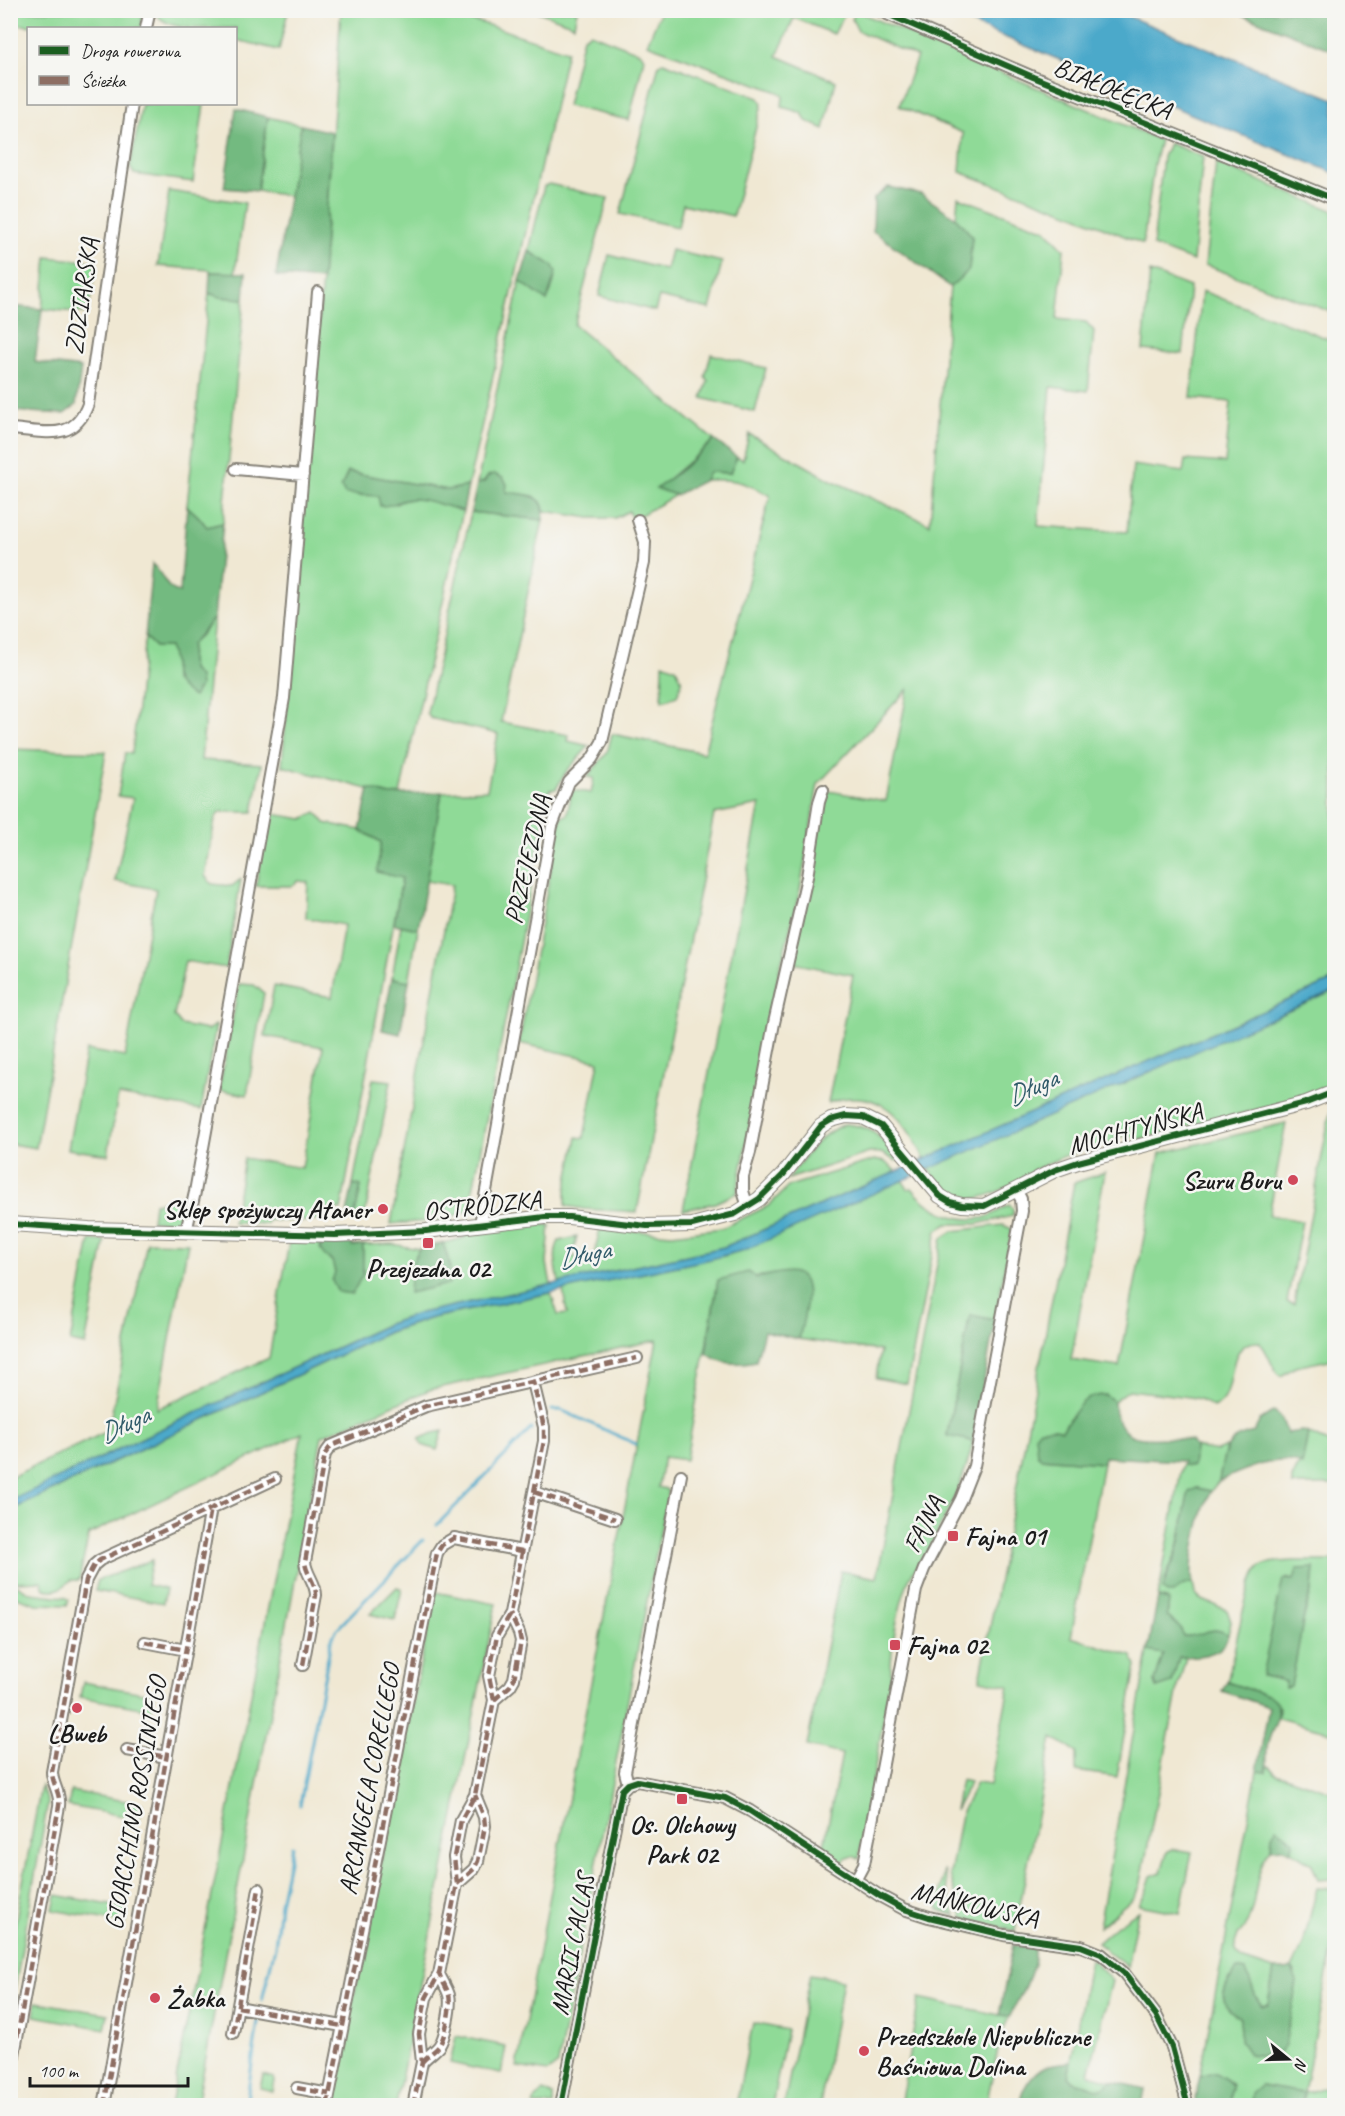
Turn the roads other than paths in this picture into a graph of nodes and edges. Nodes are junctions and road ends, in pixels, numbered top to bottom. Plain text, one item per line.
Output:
1 (150, 10) edge
2 (878, 10) edge
3 (146, 27) edge
4 (132, 105) edge
5 (1335, 199) edge
6 (318, 292) dead end
7 (10, 429) edge
8 (236, 469) dead end
9 (303, 475) junction
10 (638, 520) dead end
11 (823, 790) dead end
12 (1335, 1092) edge
13 (925, 1178) joint
14 (1016, 1190) junction
15 (748, 1207) junction
16 (10, 1224) edge
17 (480, 1224) junction
18 (186, 1232) junction
19 (637, 1359) dead end
20 (533, 1382) junction
21 (681, 1475) dead end
22 (275, 1479) dead end
23 (534, 1492) junction
24 (211, 1508) junction
25 (615, 1519) dead end
26 (522, 1551) junction
27 (510, 1614) junction
28 (145, 1642) dead end
29 (186, 1650) junction
30 (303, 1665) dead end
31 (494, 1700) junction
32 (127, 1750) dead end
33 (167, 1757) junction
34 (625, 1787) junction
35 (475, 1795) junction
36 (856, 1880) junction
37 (457, 1884) junction
38 (259, 1889) dead end
39 (439, 1974) junction
40 (238, 2007) junction
41 (342, 2026) junction
42 (233, 2032) dead end
43 (422, 2062) junction
44 (10, 2077) edge
45 (297, 2088) dead end
46 (329, 2094) junction
47 (104, 2106) edge
48 (327, 2106) edge
49 (413, 2106) edge
50 (561, 2106) edge
51 (1188, 2106) edge

1 - 3 street
2 - 5 street, BIAŁOŁĘCKA
4 - 7 street, ZDZIARSKA
6 - 9 street
8 - 9 street
9 - 18 street
10 - 17 street, PRZEJEZDNA
11 - 15 street
12 - 14 street, MOCHTYŃSKA
13 - 14 street, MOCHTYŃSKA
13 - 15 street, OSTRÓDZKA
14 - 36 street, FAJNA
15 - 17 street, OSTRÓDZKA
16 - 18 street, OSTRÓDZKA
17 - 18 street, OSTRÓDZKA
19 - 20 street
20 - 23 street
20 - 30 street
21 - 34 street, MARII CALLAS
22 - 24 street
23 - 25 street
23 - 26 street
24 - 29 street, GIOACCHINO ROSSINIEGO
24 - 44 street
26 - 27 street
26 - 41 street, ARCANGELA CORELLEGO
27 - 31 street
27 - 31 street
28 - 29 street
29 - 33 street, GIOACCHINO ROSSINIEGO
31 - 35 street
32 - 33 street
33 - 47 street, GIOACCHINO ROSSINIEGO
34 - 36 street, MAŃKOWSKA
34 - 50 street, MARII CALLAS
35 - 37 street
35 - 37 street
36 - 51 street, MAŃKOWSKA
37 - 39 street
38 - 40 street
39 - 43 street
39 - 43 street
40 - 41 street
40 - 42 street
41 - 46 street, ARCANGELA CORELLEGO
43 - 49 street
45 - 46 street
46 - 48 street, ARCANGELA CORELLEGO

